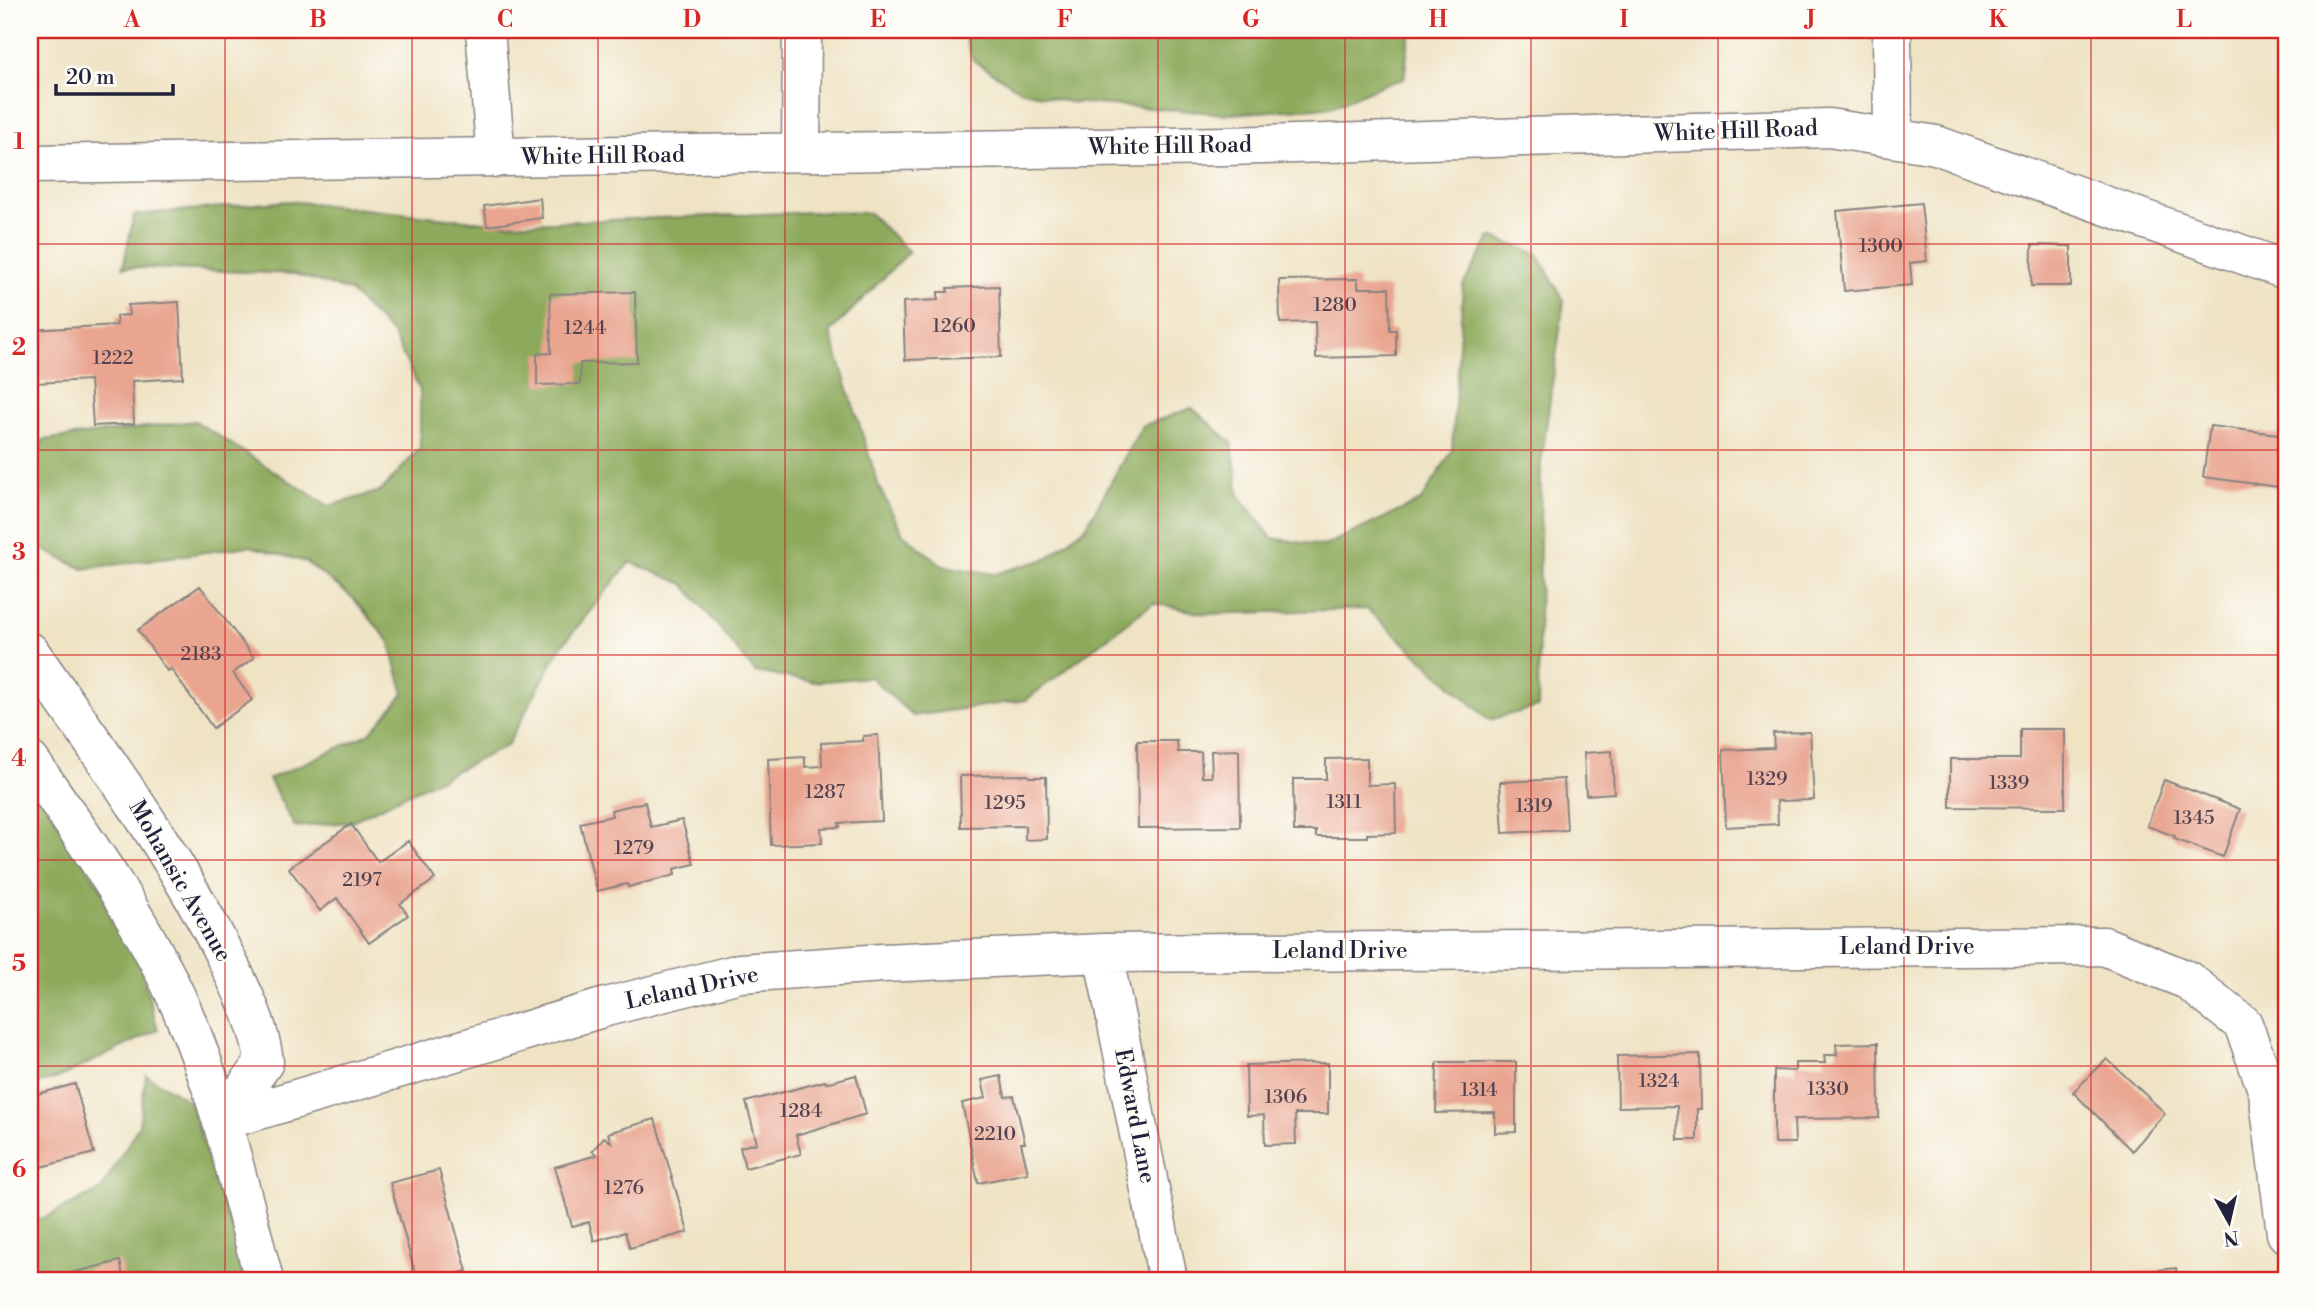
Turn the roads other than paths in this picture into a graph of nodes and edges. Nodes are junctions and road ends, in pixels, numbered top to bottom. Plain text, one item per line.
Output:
1 (485, 30) edge
2 (802, 30) edge
3 (1892, 30) edge
4 (1894, 138) junction
5 (801, 152) junction
6 (496, 158) junction
7 (30, 164) edge
8 (2286, 270) edge
9 (30, 652) edge
10 (30, 761) edge
11 (1103, 953) junction
12 (222, 1121) junction
13 (2286, 1233) edge
14 (264, 1280) edge
15 (1168, 1280) edge

1 - 6 street
2 - 5 street
3 - 4 street
4 - 5 street, White Hill Road
4 - 8 street, White Hill Road
5 - 6 street, White Hill Road
6 - 7 street, White Hill Road
9 - 12 street, Mohansic Avenue
10 - 12 street
11 - 12 street, Leland Drive
11 - 13 street, Leland Drive
11 - 15 street, Edward Lane
12 - 14 street

